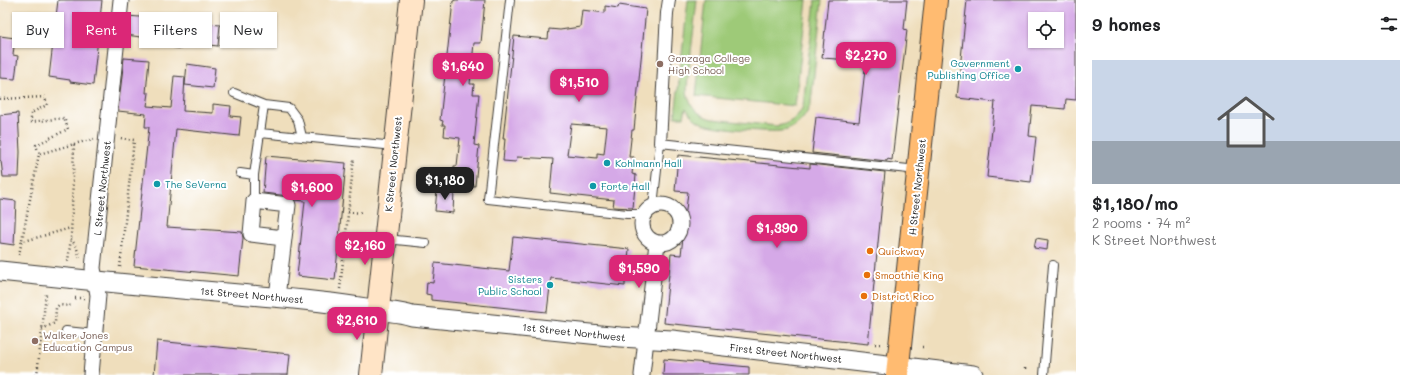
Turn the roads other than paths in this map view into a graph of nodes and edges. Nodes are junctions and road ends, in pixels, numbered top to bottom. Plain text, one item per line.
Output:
1 (121, 0) edge
2 (411, 0) edge
3 (510, 0) edge
4 (669, 0) edge
5 (936, 0) edge
6 (234, 93) dead end
7 (264, 105) junction
8 (260, 133) junction
9 (302, 137) junction
10 (660, 143) junction
11 (395, 146) junction
12 (918, 170) junction
13 (240, 173) dead end
14 (254, 175) junction
15 (254, 201) junction
16 (649, 210) junction
17 (283, 238) junction
18 (385, 239) junction
19 (426, 243) dead end
20 (657, 243) junction
21 (1053, 265) dead end
22 (0, 271) edge
23 (96, 282) junction
24 (277, 297) junction
25 (378, 310) junction
26 (66, 331) dead end
27 (95, 334) junction
28 (646, 339) junction
29 (897, 370) edge
30 (954, 374) edge
31 (91, 375) edge
32 (371, 375) edge
33 (642, 375) edge
34 (974, 375) edge
35 (1044, 375) edge

1 - 23 street, L Street Northwest
2 - 11 main road, K Street Northwest
3 - 16 lane
4 - 10 street
5 - 12 main road, H Street Northwest
6 - 7 lane
7 - 8 lane
7 - 9 lane
8 - 9 lane
8 - 14 lane
9 - 11 lane
10 - 12 lane
10 - 16 lane
11 - 18 main road, K Street Northwest
12 - 29 main road, H Street Northwest
13 - 14 lane
14 - 15 lane
15 - 17 street
15 - 17 street
16 - 20 street
16 - 20 street
17 - 24 street
18 - 19 lane
18 - 25 main road, K Street Northwest
20 - 28 street
21 - 35 lane
22 - 23 street, 1st Street Northwest
23 - 24 street, 1st Street Northwest
23 - 27 street, L Street Northwest
24 - 25 street, 1st Street Northwest
25 - 28 street, 1st Street Northwest
25 - 32 main road, K Street Northwest
26 - 27 lane
27 - 31 street, L Street Northwest
28 - 29 street, First Street Northwest
28 - 33 street
29 - 30 street, First Street Northwest
30 - 34 street, First Street Northwest

